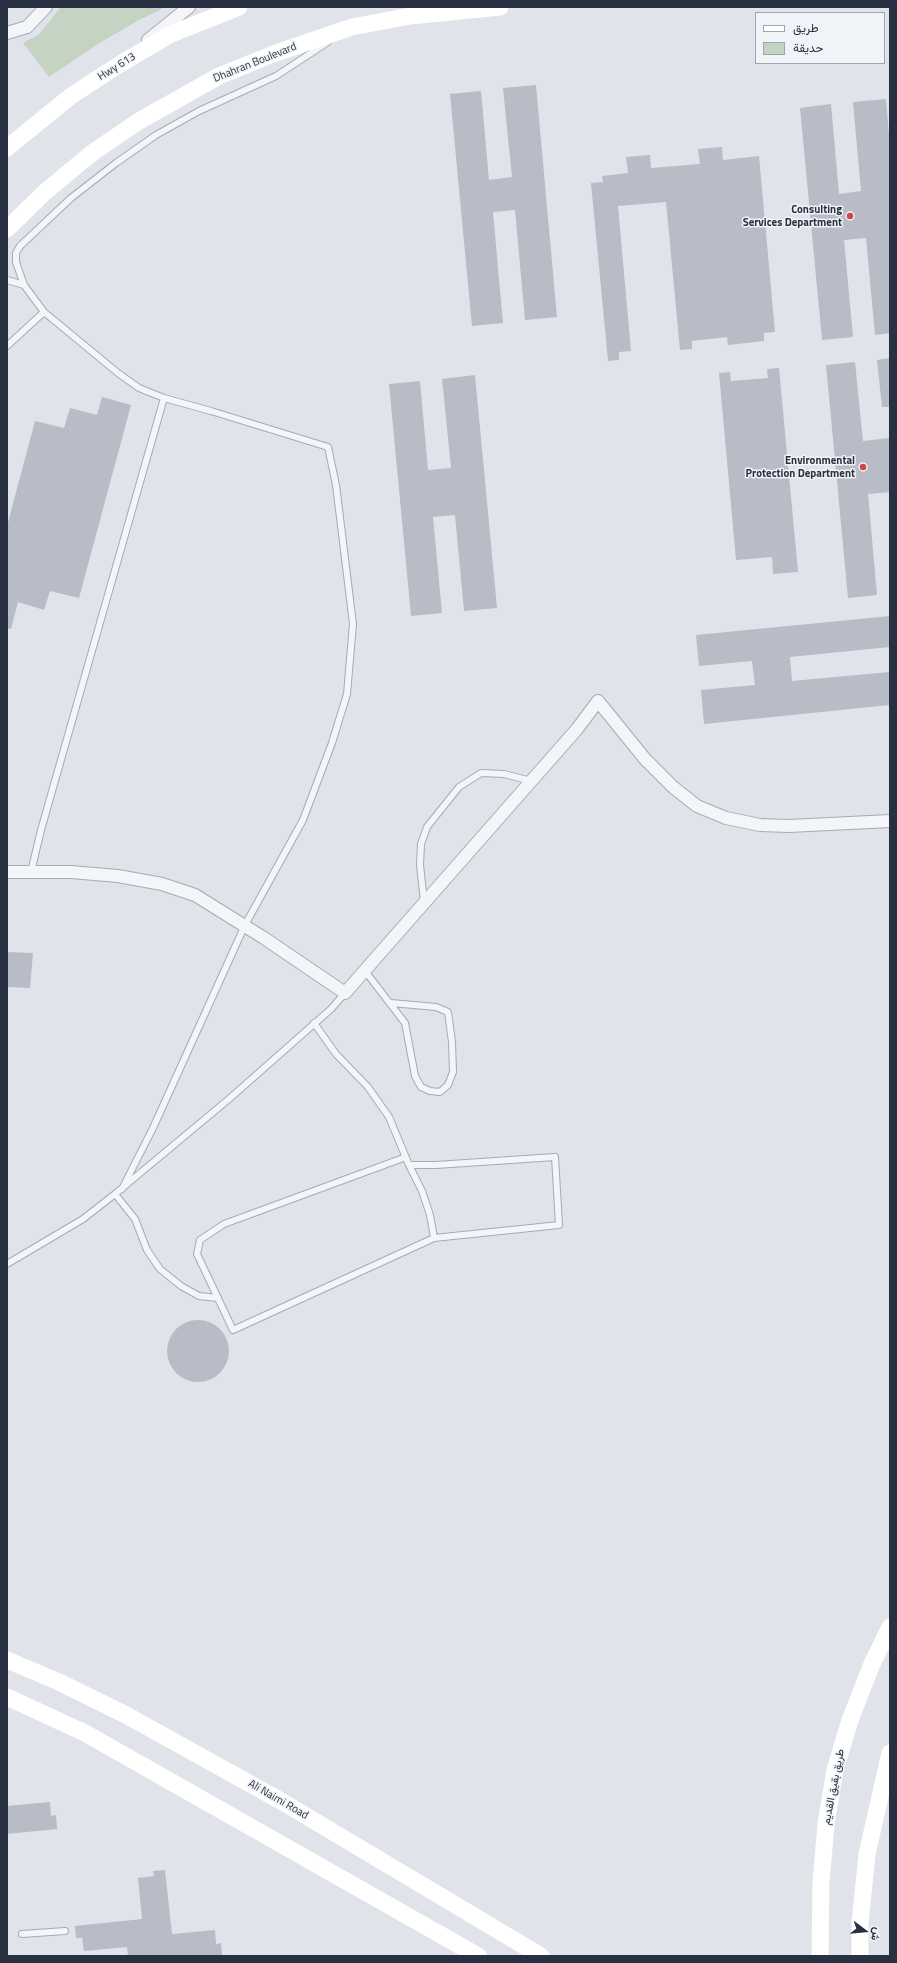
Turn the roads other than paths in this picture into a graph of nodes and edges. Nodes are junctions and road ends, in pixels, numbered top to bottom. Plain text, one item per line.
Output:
1 (46, 7) edge
2 (189, 7) edge
3 (239, 7) edge
4 (500, 7) edge
5 (352, 27) junction
6 (7, 33) edge
7 (117, 66) junction
8 (7, 148) edge
9 (7, 229) edge
10 (7, 280) edge
11 (24, 285) junction
12 (44, 312) junction
13 (7, 346) edge
14 (164, 398) junction
15 (531, 781) junction
16 (890, 821) edge
17 (7, 872) edge
18 (31, 872) junction
19 (424, 902) junction
20 (245, 925) junction
21 (365, 971) junction
22 (345, 993) junction
23 (391, 1003) junction
24 (314, 1023) junction
25 (406, 1157) junction
26 (409, 1165) junction
27 (122, 1189) junction
28 (115, 1194) junction
29 (434, 1238) junction
30 (7, 1264) edge
31 (218, 1298) junction
32 (890, 1627) edge
33 (7, 1660) edge
34 (7, 1697) edge
35 (890, 1753) edge
36 (65, 1931) dead end
37 (22, 1934) dead end
38 (478, 1956) edge
39 (541, 1956) edge
40 (820, 1956) edge
41 (860, 1956) edge

1 - 6 street
2 - 7 street
3 - 7 main road, Hwy 613
4 - 5 main road, Dhahran Boulevard
5 - 9 main road, Dhahran Boulevard
5 - 11 lane
7 - 8 main road, Hwy 613
10 - 11 lane
11 - 12 lane
12 - 13 lane
12 - 14 lane
14 - 18 lane
14 - 20 lane
15 - 16 street
15 - 19 street
15 - 19 lane
17 - 18 street
18 - 20 street
19 - 21 street
20 - 22 street
20 - 27 lane
21 - 22 street
21 - 23 lane
22 - 24 lane
23 - 23 lane
24 - 25 lane
24 - 27 lane
25 - 26 lane
25 - 31 lane
26 - 29 lane
26 - 29 lane
27 - 28 lane
28 - 30 lane
28 - 31 lane
29 - 31 lane
32 - 40 main road, طريق بقيق القديم
33 - 39 main road, Ali Naimi Road
34 - 38 main road
35 - 41 main road
36 - 37 lane

